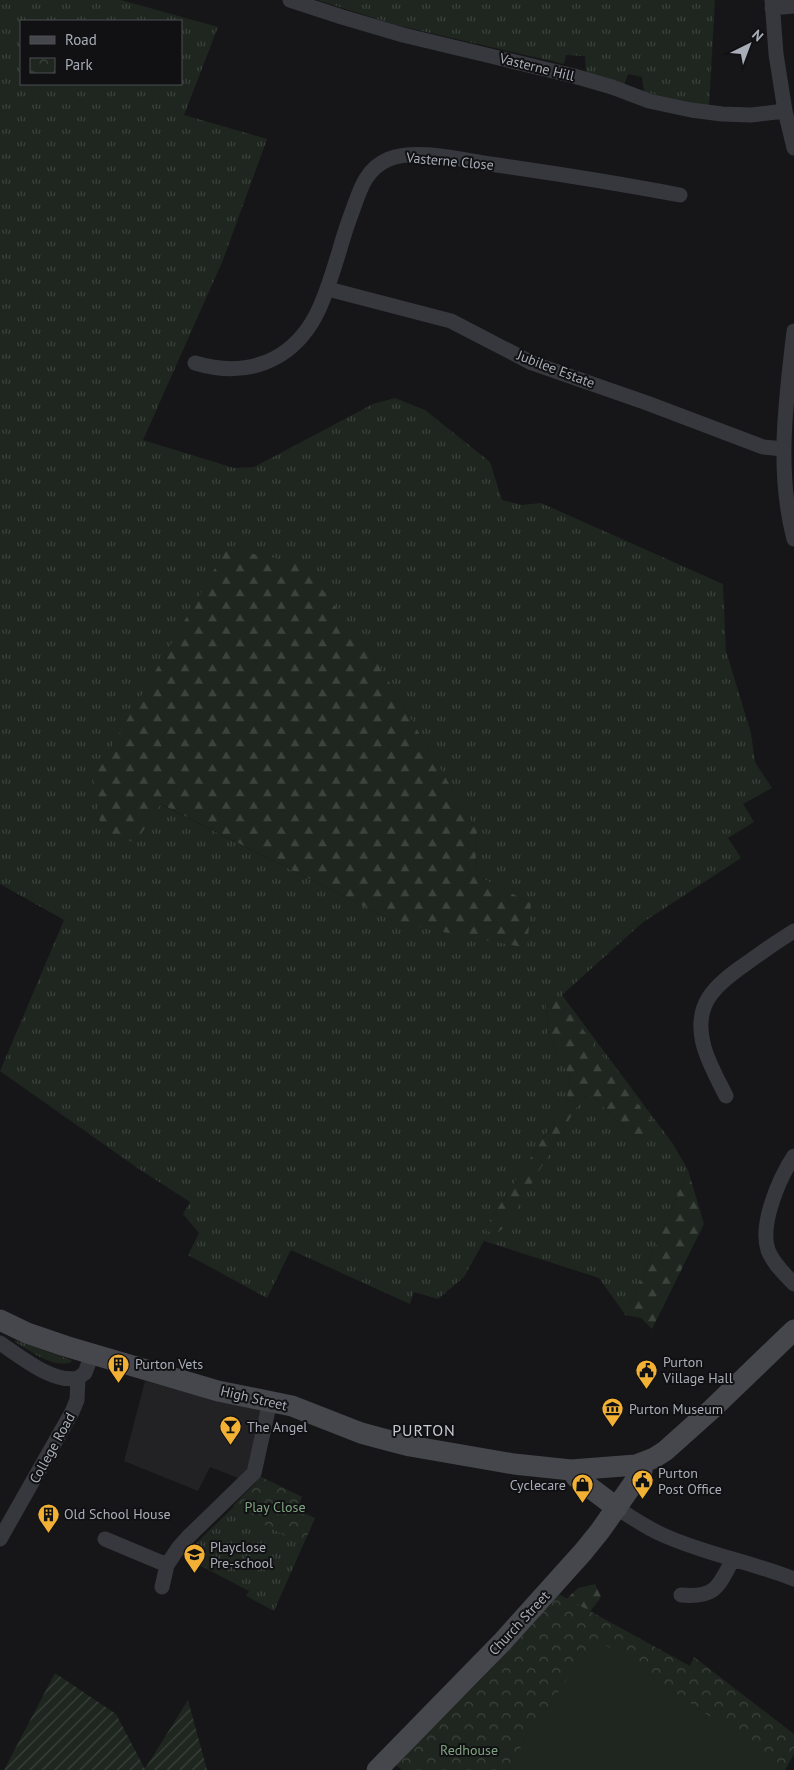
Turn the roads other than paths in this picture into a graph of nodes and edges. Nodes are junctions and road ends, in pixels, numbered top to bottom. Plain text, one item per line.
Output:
1 (290, 0) edge
2 (772, 4) edge
3 (794, 6) edge
4 (785, 111) junction
5 (794, 148) edge
6 (680, 195) dead end
7 (328, 289) junction
8 (794, 331) edge
9 (195, 363) dead end
10 (784, 449) junction
11 (794, 539) edge
12 (794, 931) edge
13 (726, 1096) dead end
14 (794, 1156) edge
15 (794, 1284) edge
16 (0, 1320) edge
17 (794, 1330) edge
18 (0, 1344) edge
19 (92, 1354) junction
20 (78, 1378) junction
21 (270, 1401) junction
22 (643, 1462) junction
23 (572, 1470) junction
24 (617, 1508) junction
25 (0, 1539) edge
26 (105, 1539) dead end
27 (733, 1559) junction
28 (167, 1565) junction
29 (794, 1578) edge
30 (162, 1587) dead end
31 (681, 1595) dead end
32 (377, 1770) edge

1 - 4 street, Vasterne Hill
2 - 3 street
2 - 4 street
4 - 5 street
6 - 7 street, Vasterne Close
7 - 9 street, Vasterne Close
7 - 10 street, Jubilee Estate
8 - 10 street
10 - 11 street
12 - 13 street
14 - 15 street
16 - 19 street, High Street
17 - 22 street, High Street
18 - 20 street
19 - 20 street, College Road
19 - 21 street, High Street
20 - 25 street, College Road
21 - 23 street, High Street
21 - 28 street
22 - 23 street, High Street
22 - 24 street, Church Street
23 - 24 street
24 - 27 street
24 - 32 street, Church Street
26 - 28 street
27 - 29 street
27 - 31 street
28 - 30 street

